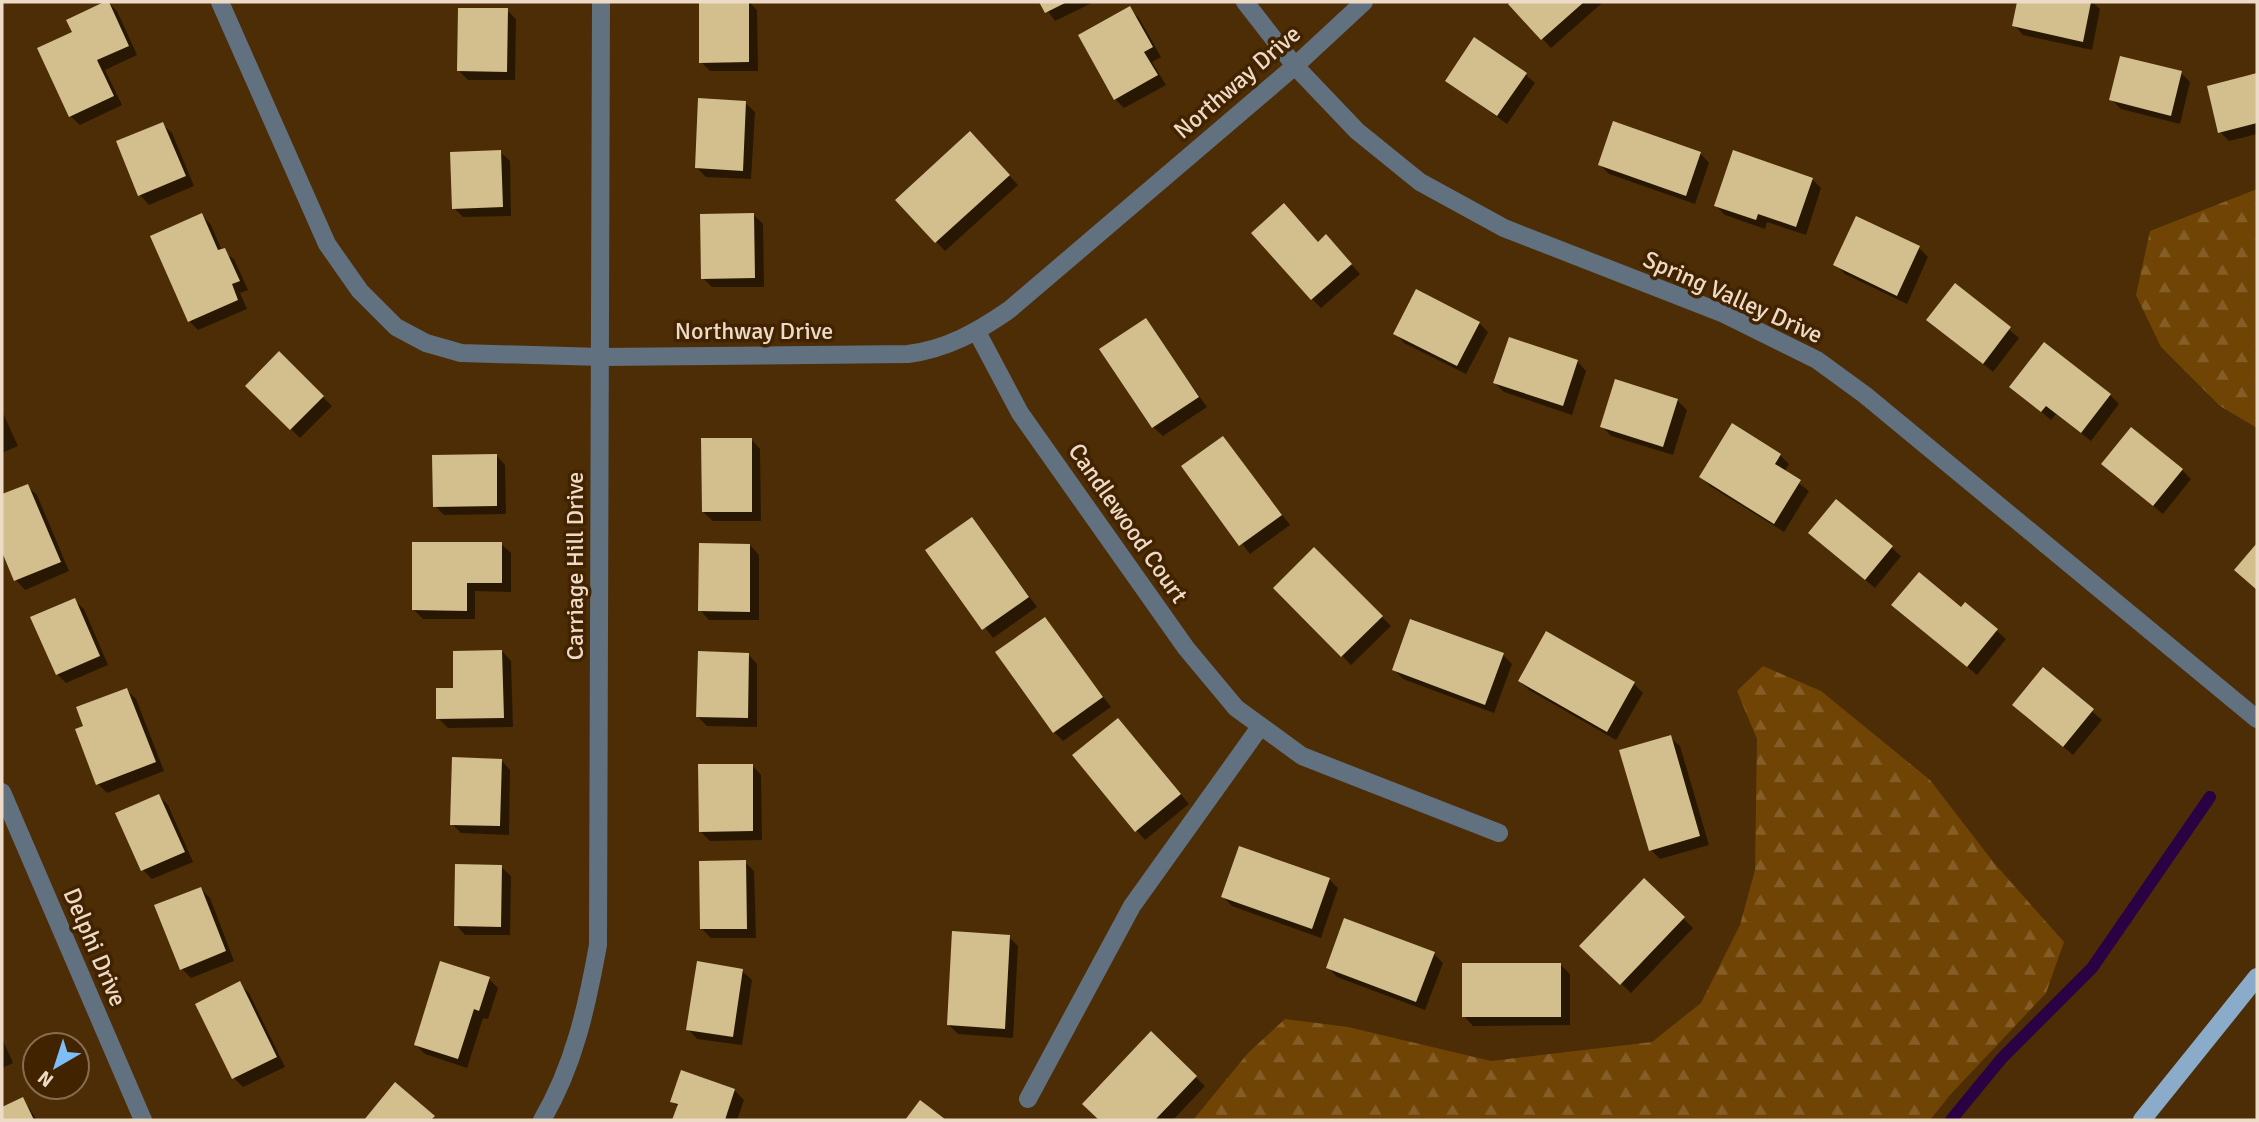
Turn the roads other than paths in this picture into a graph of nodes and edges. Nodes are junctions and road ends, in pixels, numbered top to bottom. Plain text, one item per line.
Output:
1 (220, 2) edge
2 (601, 2) edge
3 (1245, 2) edge
4 (1364, 2) edge
5 (1295, 66) junction
6 (977, 332) junction
7 (601, 357) junction
8 (2257, 719) edge
9 (1260, 727) junction
10 (2, 792) edge
11 (1499, 832) dead end
12 (2257, 977) edge
13 (1028, 1099) dead end
14 (143, 1120) edge
15 (542, 1120) edge
16 (2141, 1120) edge

1 - 7 street, Northway Drive
2 - 7 street, Carriage Hill Drive
3 - 5 street, Spring Valley Drive
4 - 5 street, Northway Drive
5 - 6 street, Northway Drive
5 - 8 street, Spring Valley Drive
6 - 7 street, Northway Drive
6 - 9 street, Candlewood Court
7 - 15 street, Carriage Hill Drive
9 - 11 street, Candlewood Court
9 - 13 street
10 - 14 street, Delphi Drive
12 - 16 main road

